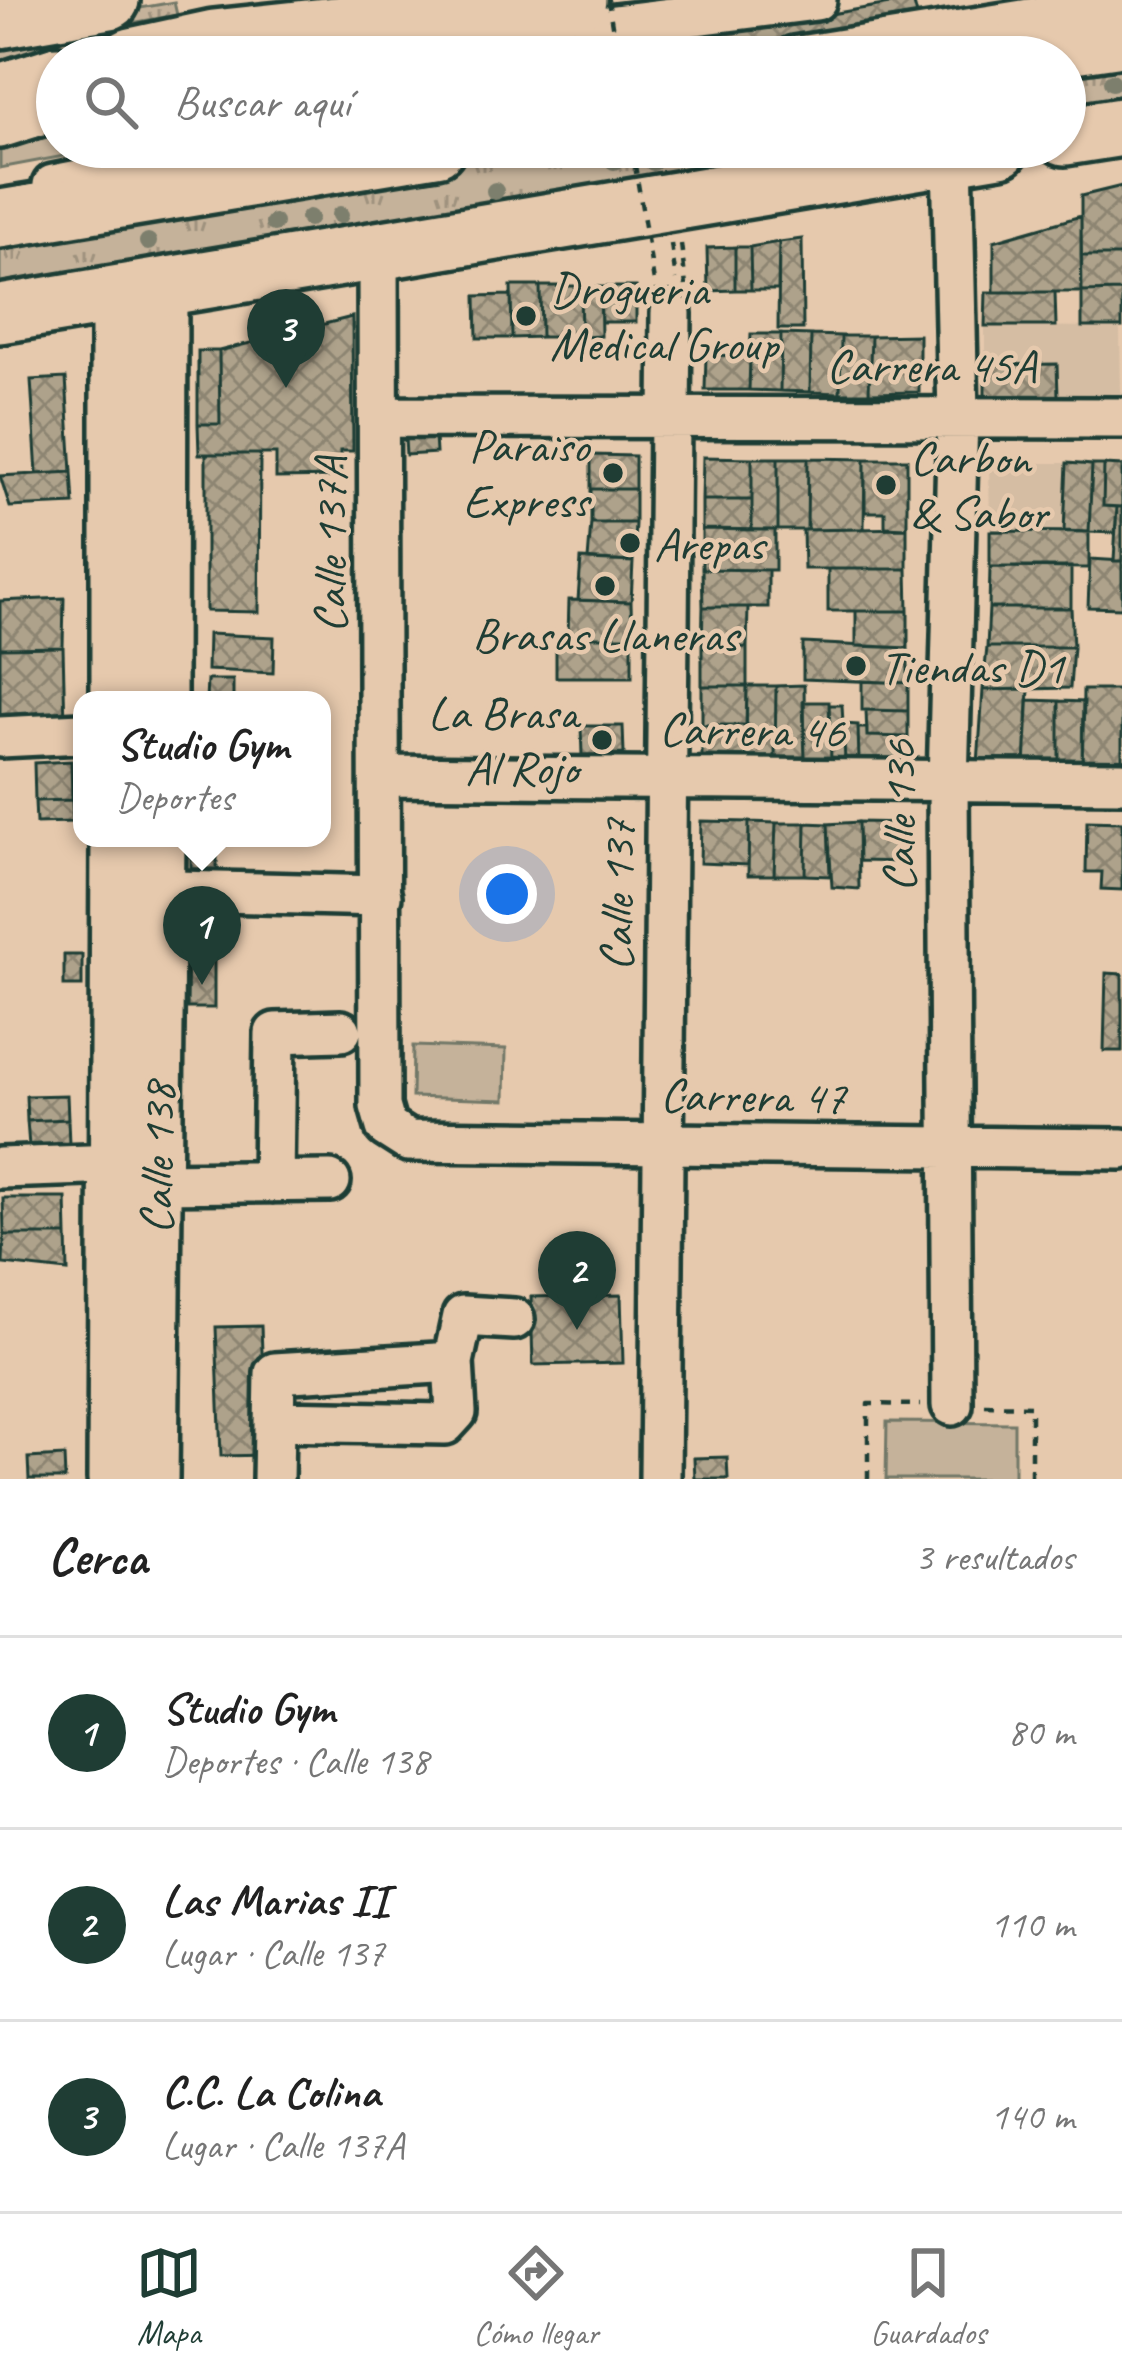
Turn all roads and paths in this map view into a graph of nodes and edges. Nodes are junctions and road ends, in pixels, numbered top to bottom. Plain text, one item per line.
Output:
1 (110, 0) edge
2 (577, 0) edge
3 (608, 0) edge
4 (816, 0) edge
5 (1122, 4) edge
6 (0, 19) edge
7 (242, 36) edge
8 (527, 36) edge
9 (614, 36) edge
10 (924, 36) edge
11 (1122, 37) edge
12 (1086, 42) edge
13 (36, 82) edge
14 (0, 93) edge
15 (36, 117) edge
16 (1086, 123) edge
17 (1122, 124) edge
18 (0, 128) edge
19 (1086, 132) edge
20 (119, 168) edge
21 (131, 168) edge
22 (309, 168) edge
23 (635, 168) edge
24 (873, 168) edge
25 (975, 168) edge
26 (110, 172) junction
27 (0, 193) edge
28 (0, 219) edge
29 (378, 250) junction
30 (139, 290) junction
31 (671, 313) joint
32 (0, 314) edge
33 (958, 415) junction
34 (673, 416) junction
35 (379, 417) junction
36 (1122, 418) edge
37 (117, 691) edge
38 (160, 691) edge
39 (73, 733) edge
40 (0, 737) edge
41 (381, 776) junction
42 (669, 779) junction
43 (1122, 782) edge
44 (948, 783) junction
45 (121, 847) edge
46 (155, 847) edge
47 (138, 891) junction
48 (381, 896) junction
49 (341, 1031) dead end
50 (386, 1127) joint
51 (664, 1145) junction
52 (950, 1148) junction
53 (1122, 1149) edge
54 (0, 1168) edge
55 (136, 1173) junction
56 (330, 1181) dead end
57 (273, 1182) junction
58 (514, 1319) dead end
59 (453, 1362) junction
60 (952, 1405) dead end
61 (274, 1421) junction
62 (114, 1479) edge
63 (152, 1479) edge
64 (273, 1479) edge
65 (660, 1479) edge

1 - 6 highway
2 - 7 highway
3 - 9 path, bridge
4 - 8 street
5 - 10 street
11 - 12 highway
13 - 14 highway
15 - 18 street
16 - 17 highway
17 - 19 highway
20 - 26 street
21 - 26 street
22 - 28 highway
23 - 31 path, bridge
24 - 29 highway
25 - 33 street, Calle 136
26 - 27 street
29 - 30 highway
29 - 35 street, Calle 137A
30 - 32 highway
30 - 37 main road
30 - 38 main road
31 - 34 street, Calle 137
33 - 34 street, Carrera 45A
33 - 36 street, Carrera 45A
33 - 44 street, Calle 136
34 - 35 street, Carrera 45A
34 - 42 street, Calle 137
35 - 41 street, Calle 137A
39 - 40 street
41 - 42 street, Carrera 46
41 - 48 street, Calle 137A
42 - 44 street, Carrera 46
42 - 51 street, Calle 137
43 - 44 street, Carrera 46
44 - 52 street, Calle 136
45 - 47 main road, Calle 138
46 - 47 main road, Calle 138
47 - 48 street
47 - 55 main road, Calle 138
48 - 50 street, Calle 137A
49 - 57 street
50 - 51 street, Carrera 47
51 - 52 street, Carrera 47
51 - 65 street, Calle 137
52 - 53 street, Carrera 47
52 - 60 street, Calle 136
54 - 55 street
55 - 57 street
55 - 62 main road, Calle 138
55 - 63 main road, Calle 138
56 - 57 street
58 - 59 street
59 - 61 street
59 - 61 street
61 - 64 street

